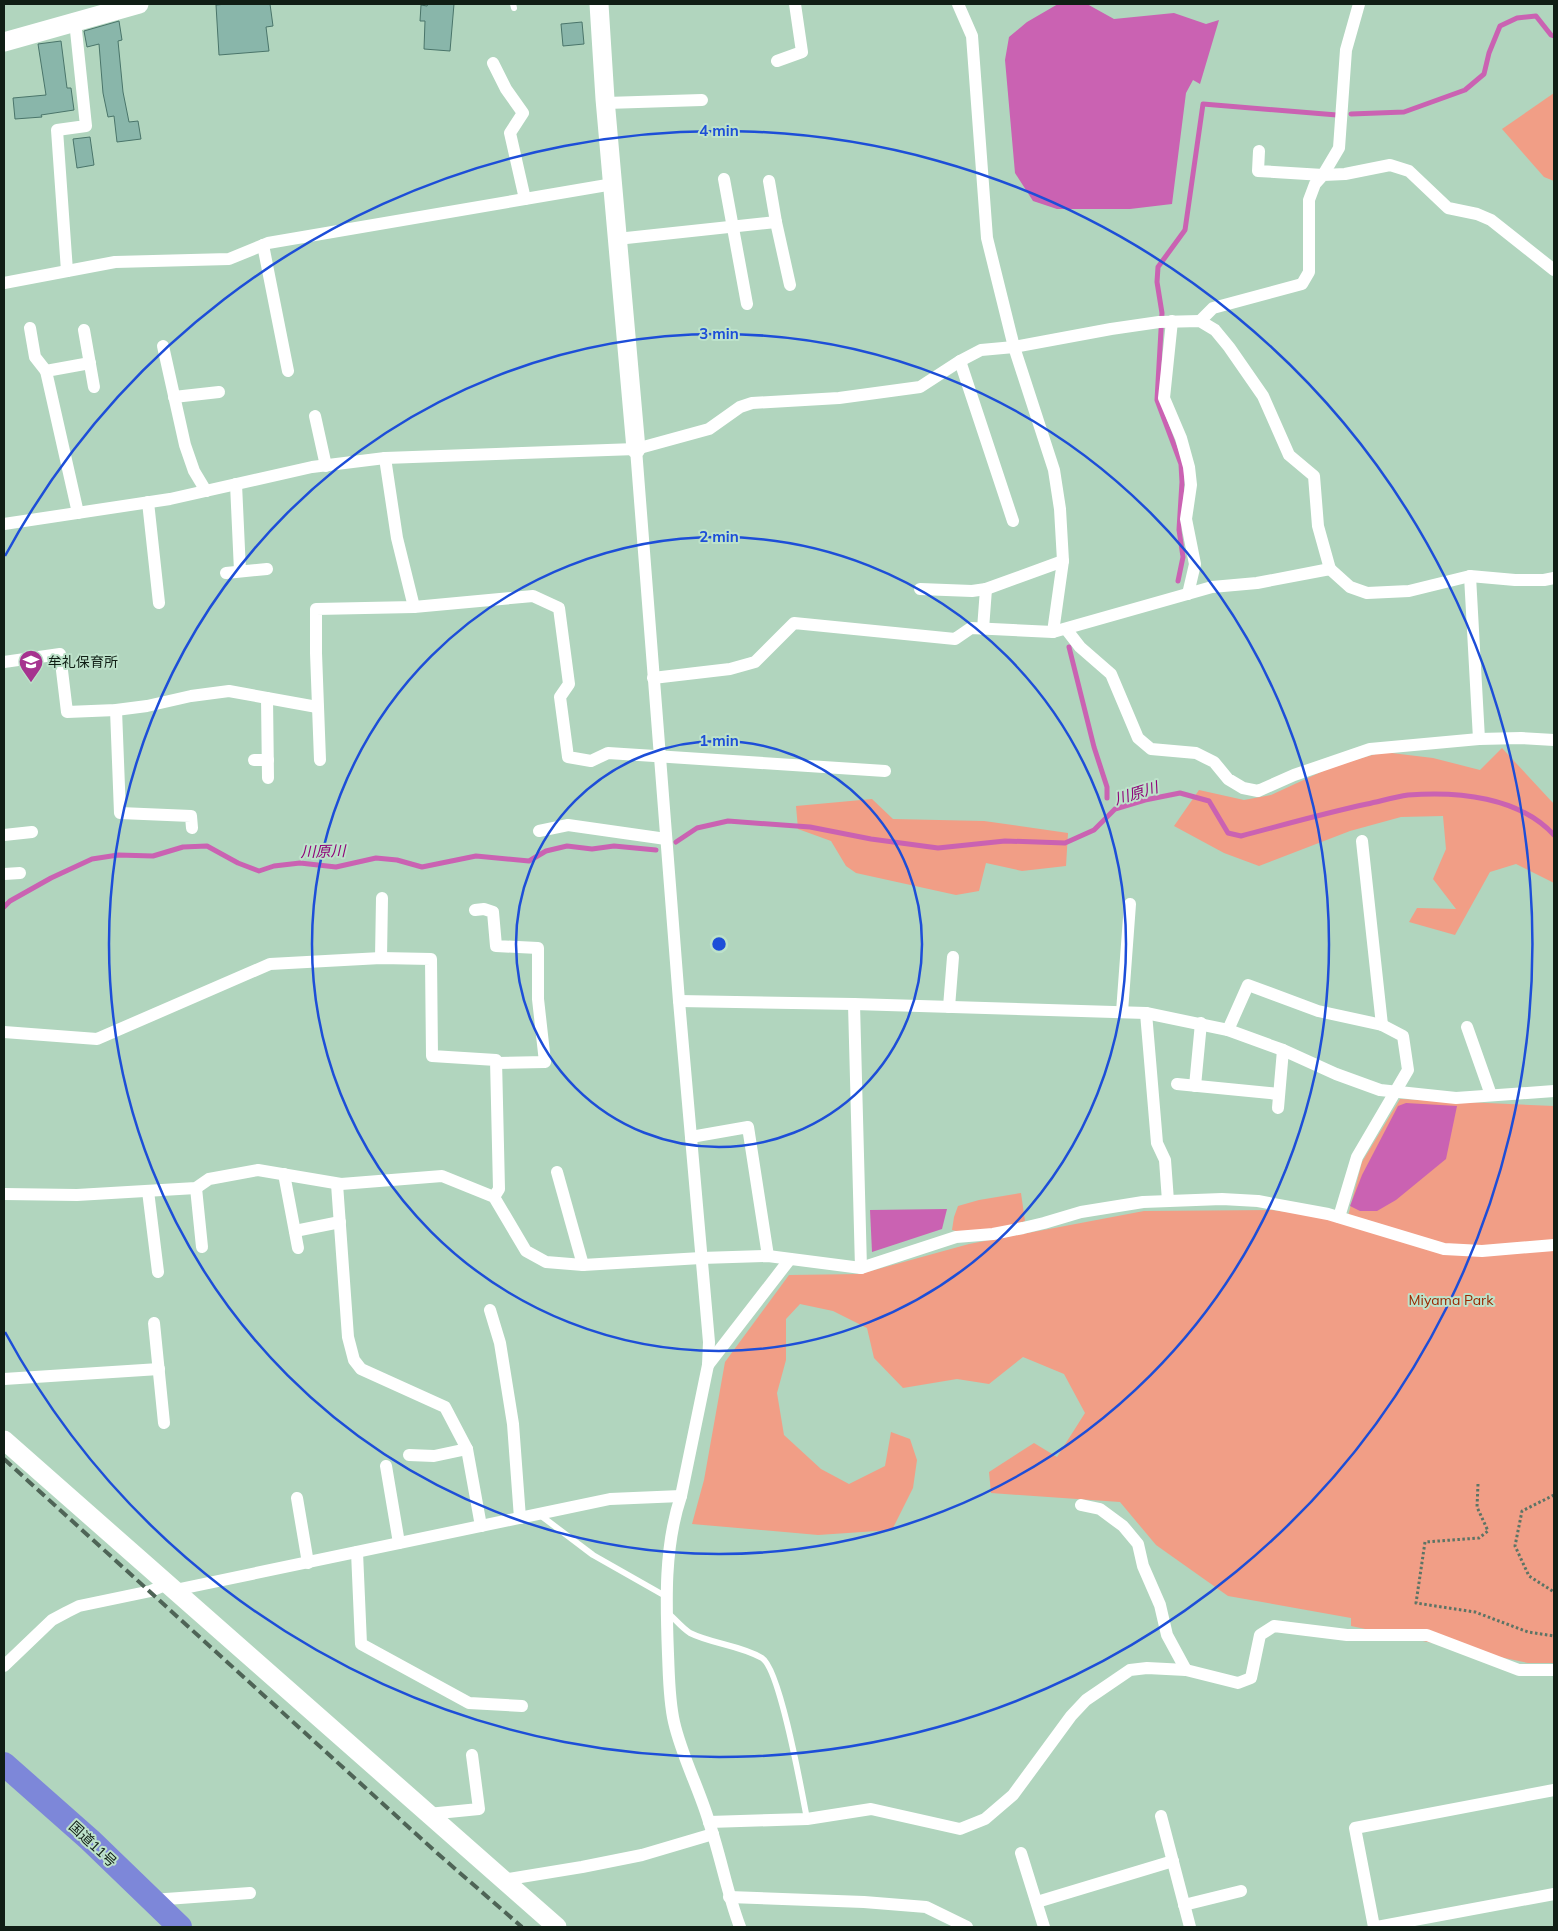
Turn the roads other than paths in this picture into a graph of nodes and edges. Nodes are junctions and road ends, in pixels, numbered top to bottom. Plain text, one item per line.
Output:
1 (139, 4) edge
2 (600, 4) edge
3 (795, 4) edge
4 (958, 4) edge
5 (1359, 4) edge
6 (75, 21) junction
7 (4, 42) edge
8 (776, 61) dead end
9 (493, 63) dead end
10 (702, 100) dead end
11 (606, 103) junction
12 (1259, 151) dead end
13 (1323, 175) junction
14 (724, 179) dead end
15 (769, 181) dead end
16 (613, 184) junction
17 (525, 199) junction
18 (776, 222) junction
19 (734, 227) junction
20 (617, 239) junction
21 (263, 245) junction
22 (1554, 270) edge
23 (67, 271) junction
24 (4, 283) edge
25 (790, 285) dead end
26 (747, 304) dead end
27 (1200, 321) junction
28 (1166, 322) junction
29 (30, 328) dead end
30 (84, 330) dead end
31 (163, 346) dead end
32 (1014, 347) junction
33 (960, 361) junction
34 (90, 363) junction
35 (46, 370) junction
36 (288, 371) dead end
37 (94, 387) dead end
38 (219, 392) dead end
39 (174, 397) junction
40 (315, 416) dead end
41 (636, 449) junction
42 (385, 458) junction
43 (326, 466) junction
44 (236, 484) junction
45 (206, 491) junction
46 (148, 502) junction
47 (78, 513) junction
48 (1013, 521) dead end
49 (4, 524) edge
50 (1064, 561) junction
51 (267, 569) dead end
52 (1330, 569) junction
53 (240, 571) junction
54 (226, 572) dead end
55 (1470, 576) junction
56 (1554, 578) edge
57 (920, 588) dead end
58 (986, 589) junction
59 (1188, 594) junction
60 (159, 603) dead end
61 (414, 607) junction
62 (983, 629) junction
63 (1066, 629) junction
64 (1053, 632) junction
65 (4, 662) edge
66 (654, 678) junction
67 (267, 698) junction
68 (317, 707) junction
69 (116, 710) junction
70 (1479, 739) junction
71 (1554, 740) edge
72 (660, 756) junction
73 (254, 760) dead end
74 (268, 760) junction
75 (320, 760) dead end
76 (885, 771) dead end
77 (268, 778) dead end
78 (192, 828) dead end
79 (540, 831) dead end
80 (32, 832) dead end
81 (4, 834) edge
82 (666, 839) junction
83 (1362, 841) dead end
84 (20, 873) dead end
85 (4, 874) edge
86 (382, 898) dead end
87 (1130, 904) dead end
88 (475, 910) dead end
89 (953, 957) dead end
90 (381, 958) junction
91 (679, 1001) junction
92 (854, 1004) junction
93 (949, 1007) junction
94 (1122, 1012) junction
95 (1146, 1013) junction
96 (1200, 1023) junction
97 (1382, 1025) junction
98 (1467, 1026) dead end
99 (1228, 1030) junction
100 (4, 1032) edge
101 (1283, 1050) junction
102 (496, 1063) junction
103 (1176, 1084) dead end
104 (1195, 1086) junction
105 (1554, 1091) edge
106 (1396, 1092) junction
107 (1279, 1094) junction
108 (1491, 1095) junction
109 (1278, 1108) dead end
110 (691, 1137) junction
111 (556, 1172) dead end
112 (284, 1174) junction
113 (337, 1184) junction
114 (196, 1188) junction
115 (148, 1191) junction
116 (4, 1194) edge
117 (494, 1197) junction
118 (1168, 1201) junction
119 (1339, 1217) junction
120 (340, 1222) junction
121 (294, 1231) junction
122 (1554, 1245) edge
123 (202, 1247) dead end
124 (298, 1248) dead end
125 (768, 1256) junction
126 (701, 1258) junction
127 (790, 1260) junction
128 (584, 1265) junction
129 (861, 1268) junction
130 (158, 1272) dead end
131 (490, 1310) dead end
132 (154, 1322) dead end
133 (708, 1365) junction
134 (159, 1369) junction
135 (4, 1379) edge
136 (164, 1423) dead end
137 (4, 1440) edge
138 (467, 1449) junction
139 (409, 1455) dead end
140 (386, 1466) dead end
141 (681, 1496) junction
142 (297, 1498) dead end
143 (1081, 1505) dead end
144 (539, 1514) junction
145 (520, 1518) junction
146 (481, 1526) junction
147 (399, 1544) junction
148 (357, 1552) junction
149 (308, 1562) junction
150 (171, 1587) junction
151 (667, 1597) junction
152 (666, 1611) junction
153 (4, 1666) edge
154 (1186, 1670) junction
155 (1554, 1670) edge
156 (522, 1706) dead end
157 (472, 1755) dead end
158 (4, 1764) edge
159 (1554, 1790) edge
160 (428, 1814) junction
161 (1161, 1816) dead end
162 (807, 1819) junction
163 (711, 1828) junction
164 (1022, 1853) dead end
165 (1173, 1860) junction
166 (503, 1880) junction
167 (1241, 1891) dead end
168 (250, 1893) dead end
169 (1554, 1894) edge
170 (729, 1898) junction
171 (152, 1900) junction
172 (1036, 1902) junction
173 (1184, 1905) junction
174 (180, 1927) edge
175 (557, 1927) edge
176 (740, 1927) edge
177 (967, 1927) edge
178 (1044, 1927) edge
179 (1190, 1927) edge
180 (1376, 1927) edge

1 - 6 street
2 - 11 street
3 - 8 street
4 - 32 street
5 - 13 street
6 - 7 street
6 - 23 street
9 - 17 street
10 - 11 street
11 - 16 street
12 - 13 street
13 - 22 street
13 - 27 street
14 - 19 street
15 - 18 street
16 - 17 street
16 - 20 street
17 - 21 street
18 - 19 street
18 - 25 street
19 - 20 street
19 - 26 street
20 - 41 street
21 - 23 street
21 - 36 street
23 - 24 street
27 - 28 street
27 - 52 street
28 - 32 street
28 - 59 street
29 - 35 street
30 - 34 street
31 - 39 street
32 - 33 street
32 - 50 street
33 - 41 street
33 - 48 street
34 - 35 street
34 - 37 street
35 - 47 street
38 - 39 street
39 - 45 street
40 - 43 street
41 - 42 street
41 - 66 street
42 - 43 street
42 - 61 street
43 - 44 street
44 - 45 street
44 - 53 street
45 - 46 street
46 - 47 street
46 - 60 street
47 - 49 street
50 - 58 street
50 - 64 street
51 - 53 street
52 - 55 street
52 - 59 street
53 - 54 street
55 - 56 street
55 - 70 street
57 - 58 street
58 - 62 street
59 - 63 street
61 - 68 street
61 - 72 street
62 - 64 street
62 - 66 street
63 - 64 street
63 - 70 street
65 - 69 street
66 - 72 street
67 - 68 street
67 - 69 street
67 - 74 street
68 - 75 street
69 - 78 street
70 - 71 street
72 - 76 street
72 - 82 street
73 - 74 street
74 - 77 street
79 - 82 street
80 - 81 street
82 - 91 street
83 - 97 street
84 - 85 street
86 - 90 street
87 - 94 street
88 - 102 street
89 - 93 street
90 - 100 street
90 - 102 street
91 - 92 street
91 - 110 street
92 - 93 street
92 - 129 street
93 - 94 street
94 - 95 street
95 - 96 street
95 - 118 street
96 - 99 street
96 - 104 street
97 - 99 street
97 - 106 street
98 - 108 street
99 - 101 street
101 - 106 street
101 - 107 street
102 - 117 street
103 - 104 street
104 - 107 street
105 - 108 street
106 - 108 street
106 - 119 street
107 - 109 street
110 - 125 street
110 - 126 street
111 - 128 street
112 - 113 street
112 - 114 street
112 - 121 street
113 - 117 street
113 - 120 street
114 - 115 street
114 - 123 street
115 - 116 street
115 - 130 street
117 - 128 street
118 - 119 street
118 - 129 street
119 - 122 street
120 - 121 street
120 - 138 street
121 - 124 street
125 - 126 street
125 - 127 street
126 - 128 street
126 - 133 street
127 - 129 street
127 - 133 street
131 - 145 street
132 - 134 street
133 - 141 street
134 - 135 street
134 - 136 street
137 - 150 street
138 - 139 street
138 - 146 street
140 - 147 street
141 - 144 street
141 - 151 street
142 - 149 street
143 - 154 street
144 - 145 street
144 - 151 lane
145 - 146 street
146 - 147 street
147 - 148 street
148 - 149 street
148 - 156 street
149 - 150 street
150 - 153 street
150 - 160 street
151 - 152 street
152 - 162 lane
152 - 163 street
154 - 155 street
154 - 162 street
157 - 160 street
158 - 171 highway, 国道11号
159 - 180 street
160 - 166 street
161 - 165 street
162 - 163 street
163 - 166 street
163 - 170 street
164 - 172 street
165 - 172 street
165 - 173 street
166 - 175 street
167 - 173 street
168 - 171 street
169 - 180 street
170 - 176 street
170 - 177 street
171 - 174 highway, 国道11号
172 - 178 street
173 - 179 street

